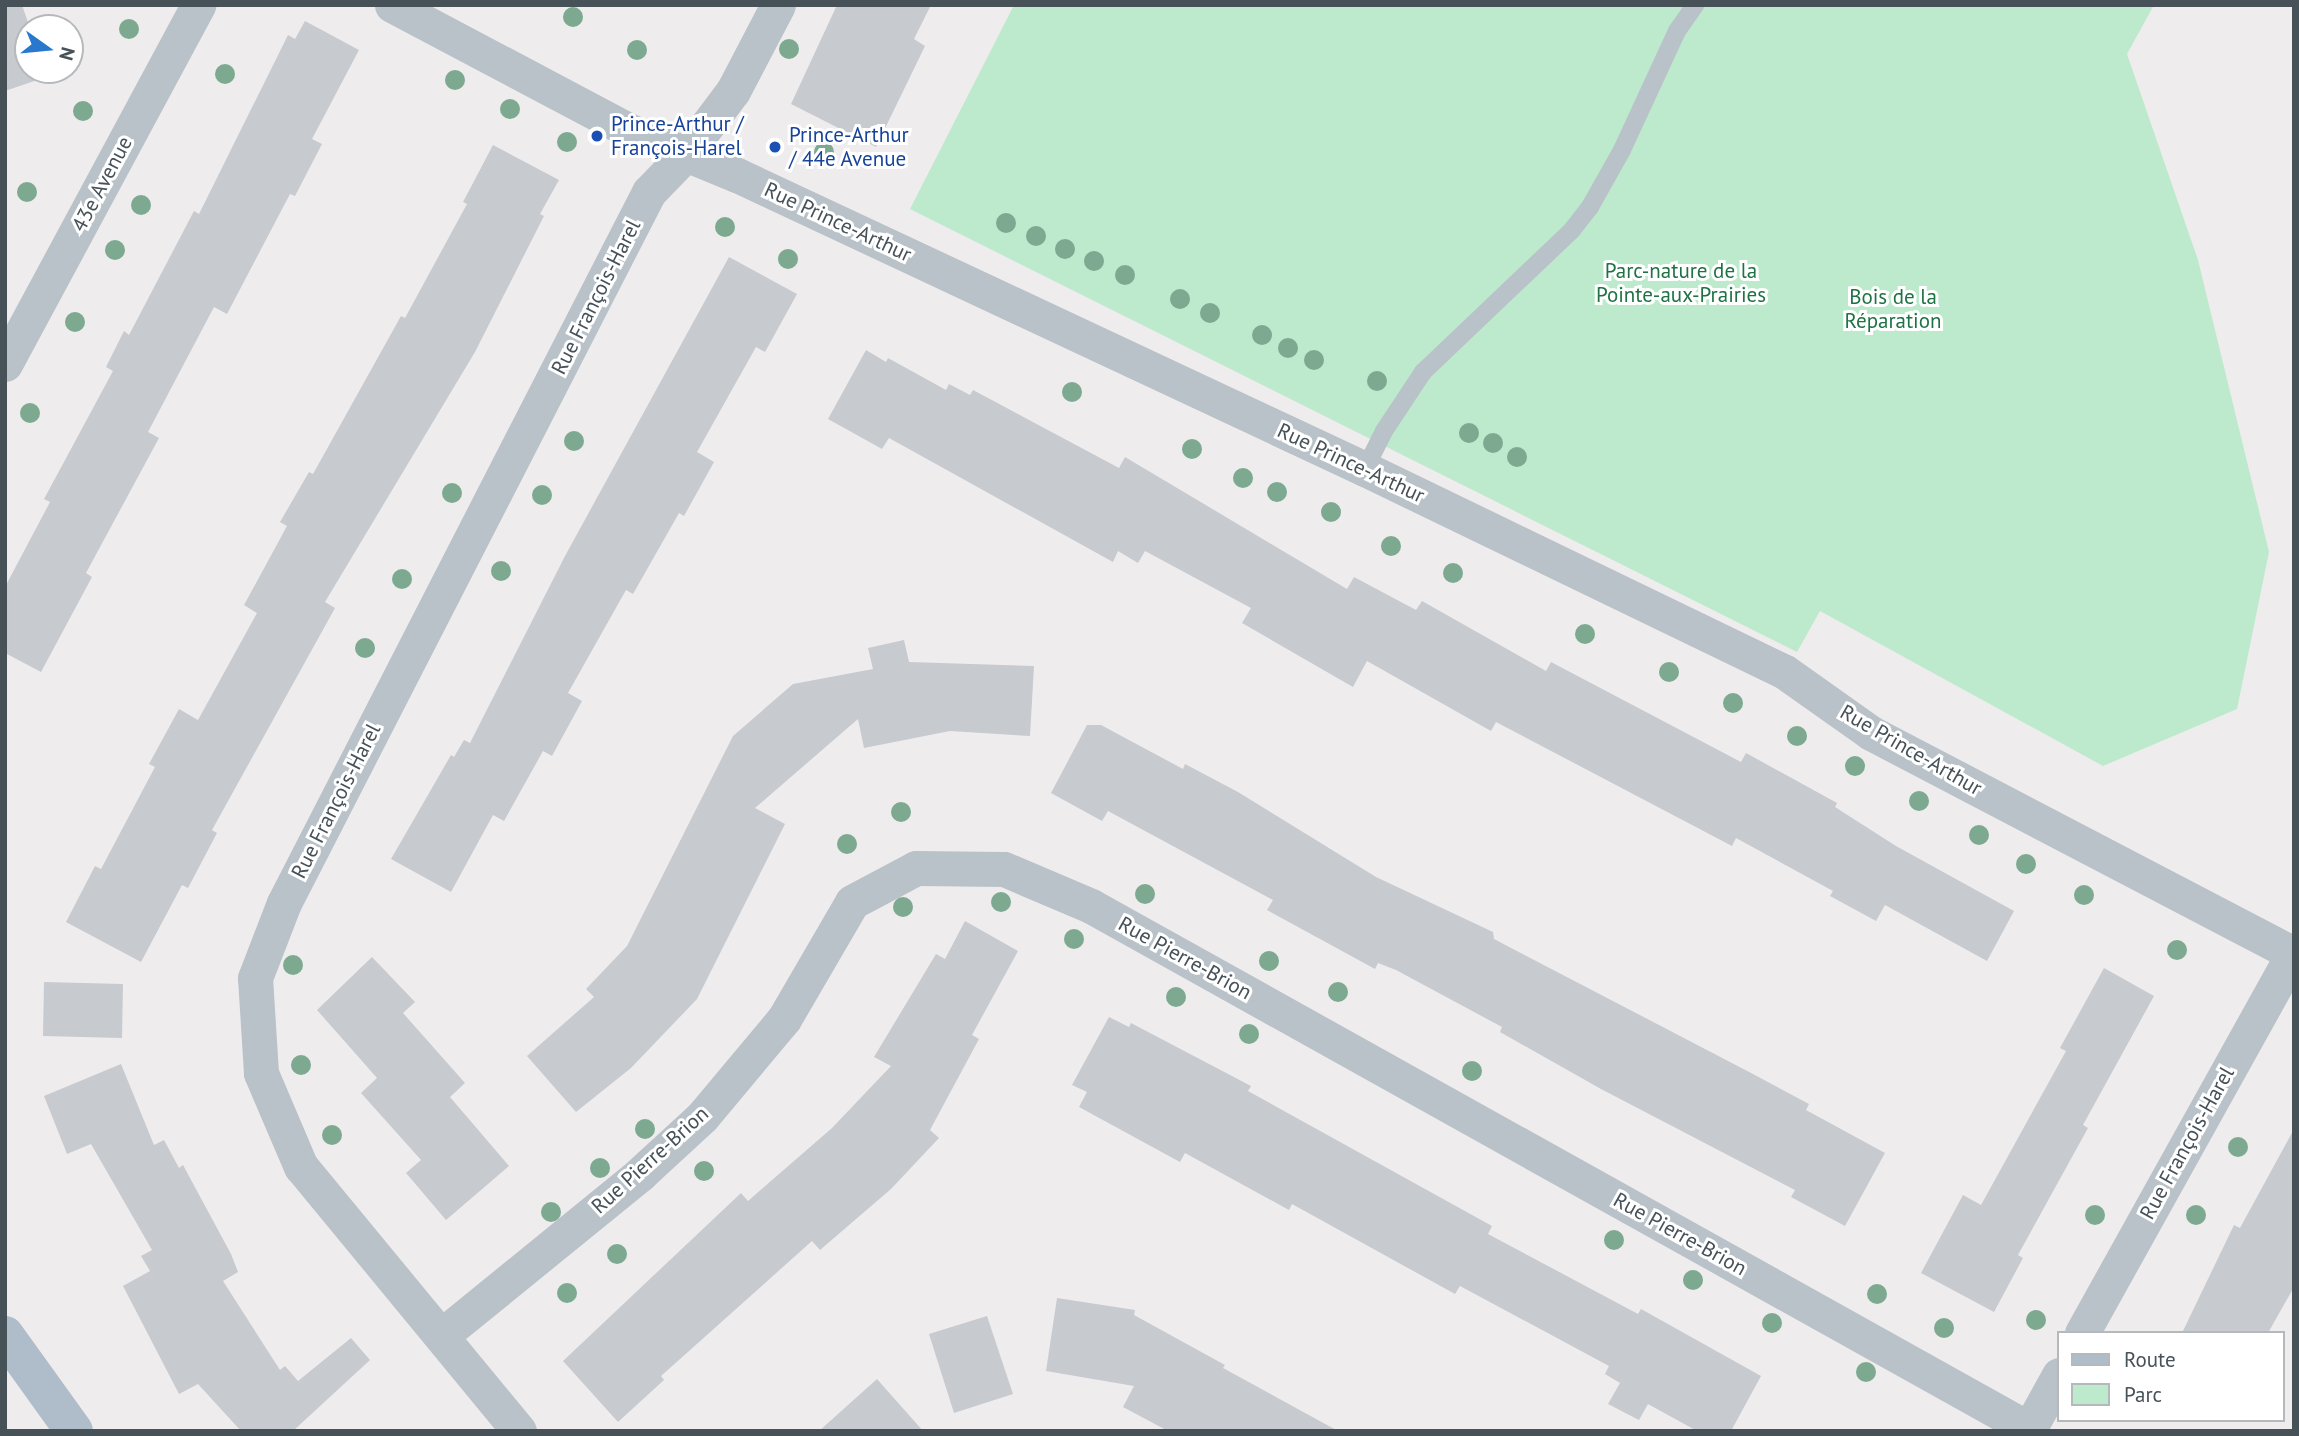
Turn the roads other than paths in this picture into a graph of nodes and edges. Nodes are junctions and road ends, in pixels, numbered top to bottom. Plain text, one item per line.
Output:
1 (198, 5) edge
2 (392, 5) edge
3 (778, 5) edge
4 (1695, 5) edge
5 (684, 156) junction
6 (5, 364) edge
7 (1365, 469) junction
8 (2293, 954) edge
9 (2083, 1331) edge
10 (5, 1335) edge
11 (441, 1336) junction
12 (2058, 1377) edge
13 (2029, 1430) edge
14 (74, 1431) edge
15 (519, 1431) edge

1 - 6 street, 43e Avenue
2 - 5 street, Rue Prince-Arthur
3 - 5 street, Rue François-Harel
4 - 7 lane
5 - 7 street, Rue Prince-Arthur
5 - 11 street, Rue François-Harel
7 - 8 street, Rue Prince-Arthur
8 - 9 street, Rue François-Harel
10 - 14 main road
11 - 13 street, Rue Pierre-Brion
11 - 15 street, Rue François-Harel
12 - 13 street

